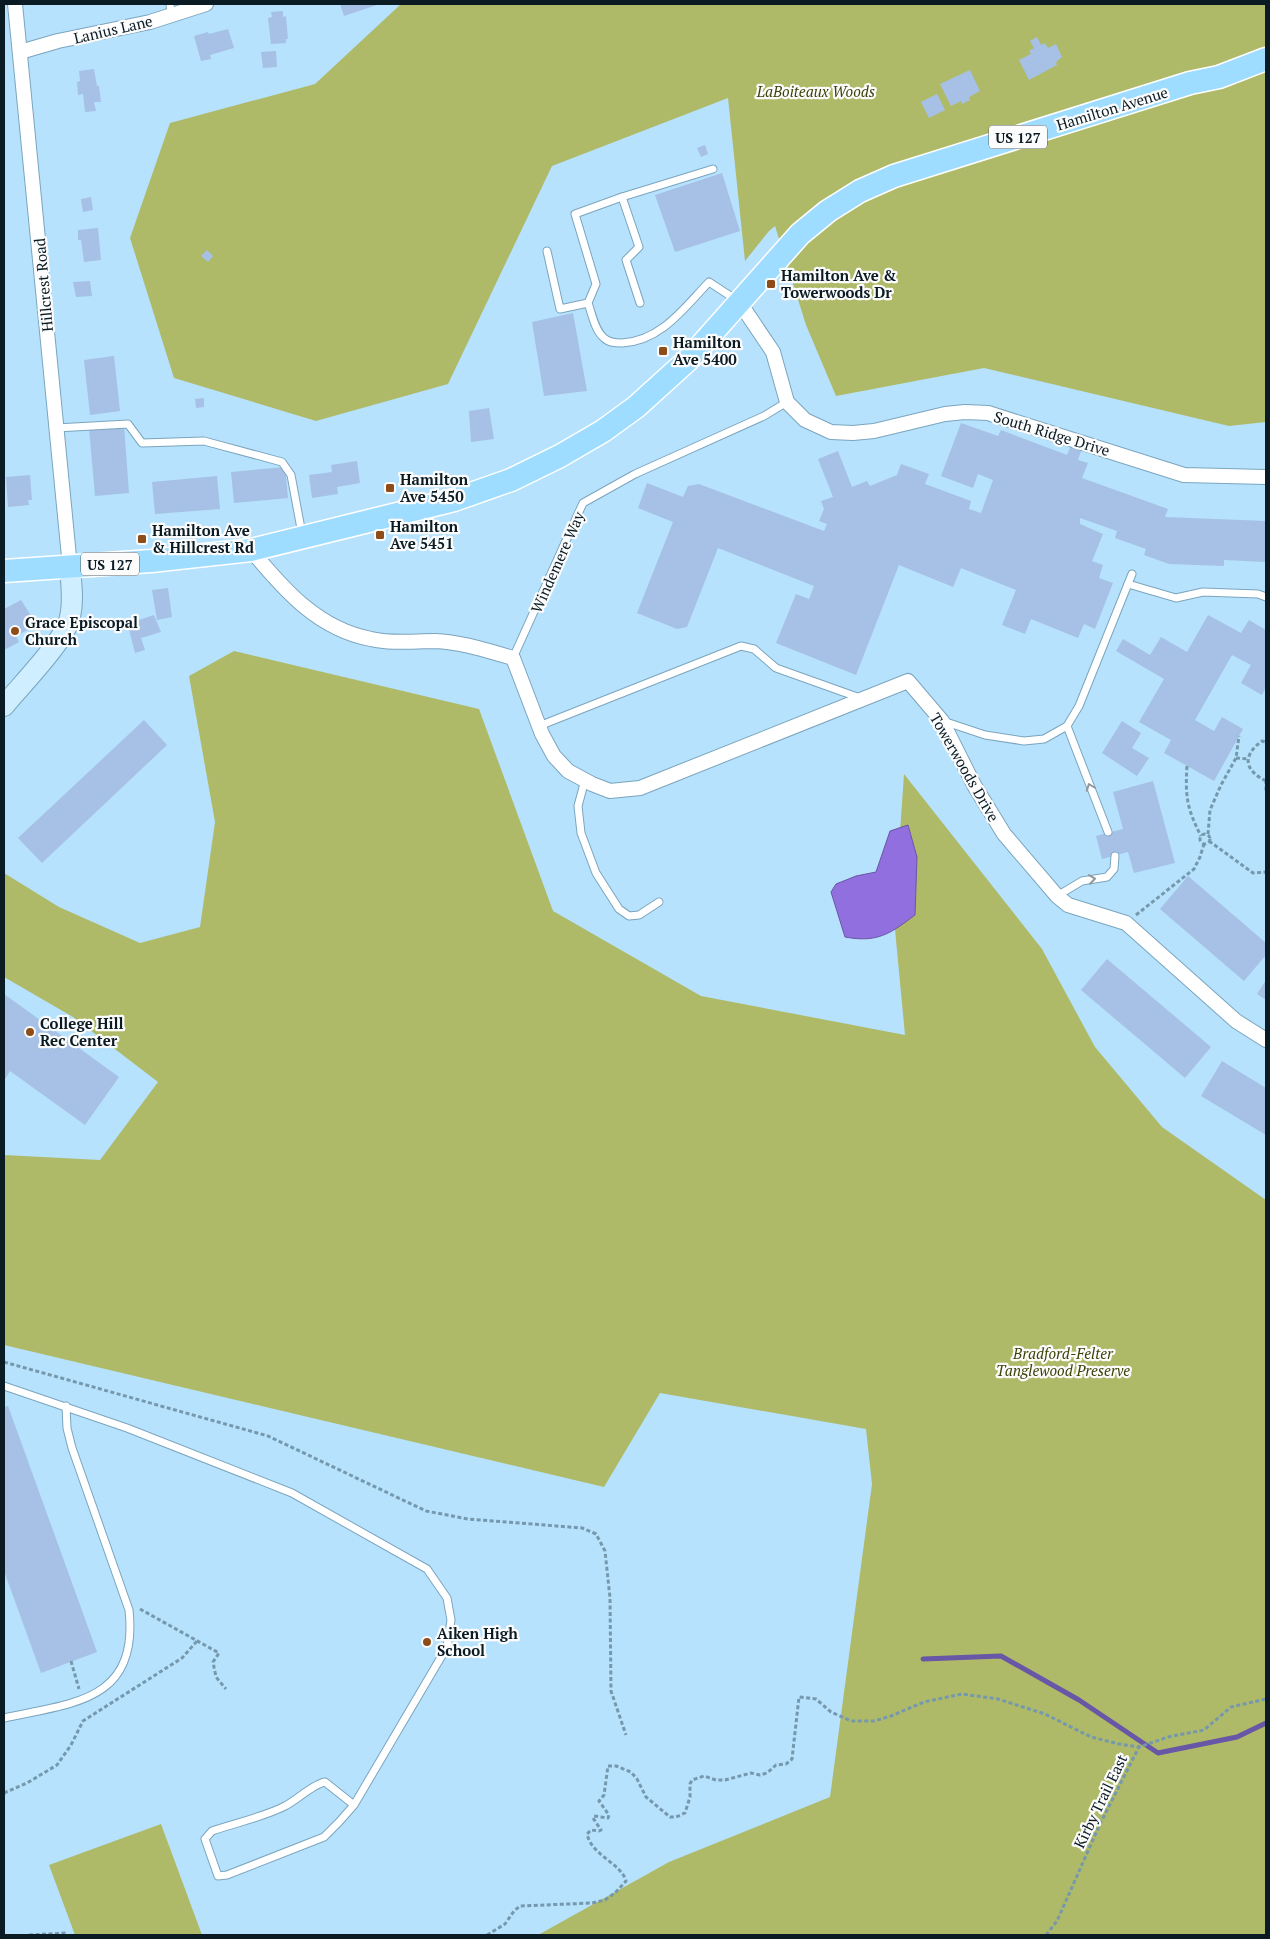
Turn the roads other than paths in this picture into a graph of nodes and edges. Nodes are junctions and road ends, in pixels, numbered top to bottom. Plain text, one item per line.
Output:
1 (15, 4) edge
2 (206, 4) edge
3 (171, 9) edge
4 (20, 52) junction
5 (1266, 59) edge
6 (713, 168) dead end
7 (622, 197) junction
8 (547, 251) dead end
9 (588, 303) junction
10 (640, 303) dead end
11 (740, 303) junction
12 (787, 402) junction
13 (56, 428) junction
14 (1266, 477) edge
15 (302, 537) junction
16 (251, 550) junction
17 (70, 567) junction
18 (4, 571) edge
19 (1132, 574) dead end
20 (1128, 584) junction
21 (1266, 597) edge
22 (514, 658) junction
23 (863, 699) junction
24 (4, 706) edge
25 (942, 721) junction
26 (539, 726) junction
27 (1067, 726) junction
28 (585, 780) junction
29 (1108, 832) dead end
30 (1115, 856) dead end
31 (1057, 896) junction
32 (659, 902) dead end
33 (1266, 1040) edge
34 (4, 1386) edge
35 (66, 1406) junction
36 (4, 1718) edge
37 (354, 1805) junction

1 - 4 street, Hillcrest Road
2 - 3 street, Lanius Lane
3 - 4 street, Lanius Lane
4 - 13 street, Hillcrest Road
5 - 11 main road, Hamilton Avenue / US 127
6 - 7 lane
7 - 9 lane
7 - 10 lane
8 - 9 lane
9 - 11 lane
11 - 12 street
11 - 15 main road, Hamilton Avenue / US 127
12 - 14 street, South Ridge Drive
12 - 22 lane, Windemere Way
13 - 15 lane
13 - 17 street, Hillcrest Road
15 - 16 main road, Hamilton Avenue / US 127
16 - 17 main road, Hamilton Avenue / US 127
16 - 22 street
17 - 18 main road, Hamilton Avenue / US 127
17 - 24 street
19 - 20 lane
20 - 21 lane
20 - 27 lane
22 - 26 street, Towerwoods Drive
23 - 25 street, Towerwoods Drive
23 - 26 lane
23 - 28 street, Towerwoods Drive
25 - 27 lane
25 - 31 street, Towerwoods Drive
26 - 28 street, Towerwoods Drive
29 -> 27 lane
28 - 32 lane
31 -> 30 lane
31 - 33 street, Towerwoods Drive
34 - 35 lane
35 - 36 lane
35 - 37 lane
37 - 37 lane

